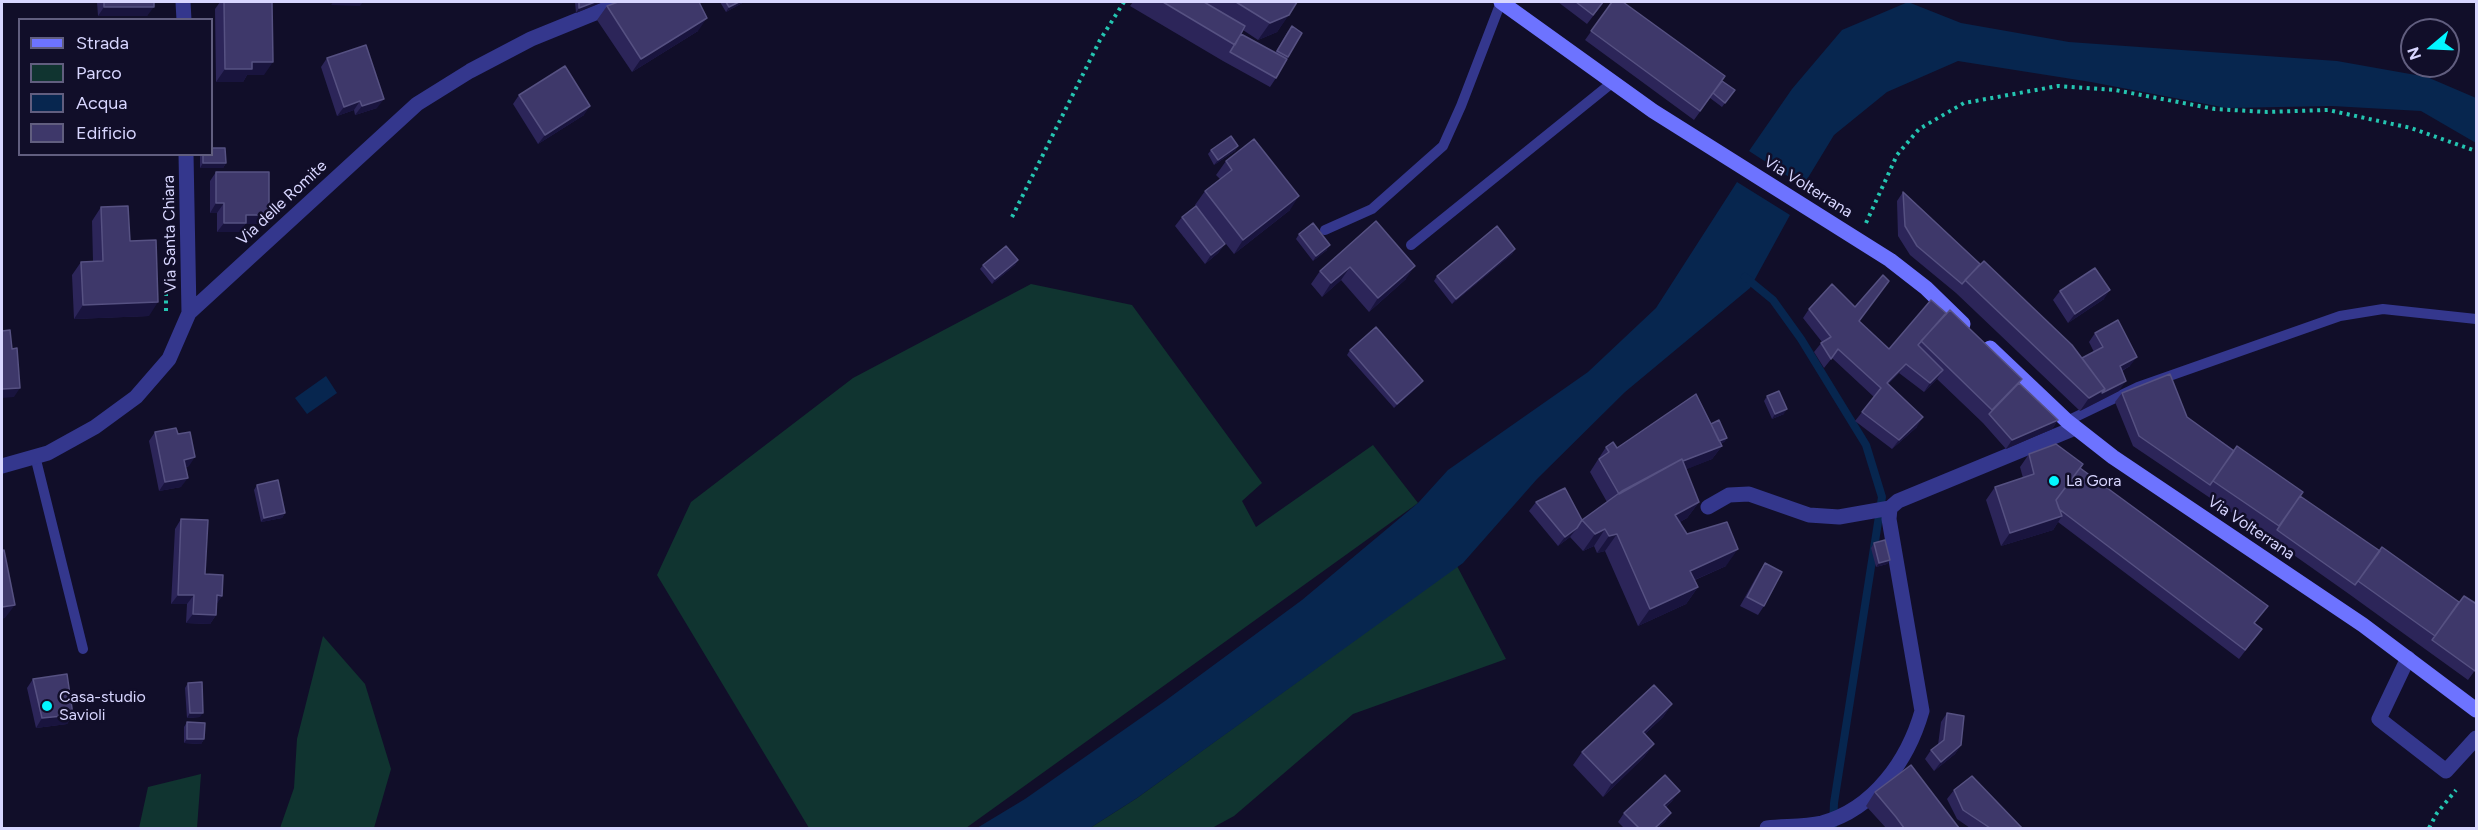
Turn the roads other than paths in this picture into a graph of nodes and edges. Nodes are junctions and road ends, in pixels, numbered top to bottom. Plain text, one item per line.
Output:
1 (183, 2) edge
2 (622, 2) edge
3 (1501, 2) edge
4 (184, 18) edge
5 (1613, 82) junction
6 (186, 156) edge
7 (1326, 230) dead end
8 (1411, 245) dead end
9 (189, 313) junction
10 (2476, 319) edge
11 (2071, 425) junction
12 (35, 456) junction
13 (2, 466) edge
14 (1708, 507) dead end
15 (1890, 508) junction
16 (83, 648) dead end
17 (2408, 658) junction
18 (2476, 710) edge
19 (2476, 738) edge
20 (1767, 828) edge

1 - 4 street
2 - 9 street, Via delle Romite
3 - 5 main road, Via Volterrana
3 - 7 lane
5 - 8 lane
5 - 11 main road, Via Volterrana
6 - 9 street, Via Santa Chiara
9 - 12 street, Via delle Romite
10 - 11 lane
11 - 15 street
11 - 17 main road, Via Volterrana
12 - 13 street, Via delle Romite
12 - 16 lane
14 - 15 street
15 - 20 street
17 - 18 main road, Via Volterrana
17 - 19 street

